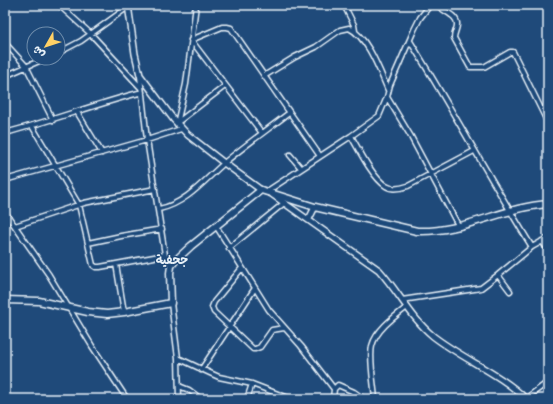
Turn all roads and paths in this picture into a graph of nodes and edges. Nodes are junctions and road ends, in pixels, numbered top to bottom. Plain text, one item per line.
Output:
1 (58, 5) edge
2 (196, 5) edge
3 (344, 5) edge
4 (430, 5) edge
5 (438, 5) edge
6 (128, 6) edge
7 (355, 31) junction
8 (91, 34) junction
9 (191, 40) junction
10 (410, 41) junction
11 (5, 43) edge
12 (66, 49) edge
13 (26, 66) junction
14 (140, 75) junction
15 (5, 76) edge
16 (264, 76) junction
17 (225, 86) junction
18 (141, 90) junction
19 (388, 90) junction
20 (387, 97) junction
21 (77, 112) junction
22 (289, 113) junction
23 (53, 120) junction
24 (548, 123) edge
25 (179, 125) junction
26 (32, 126) junction
27 (5, 133) edge
28 (262, 133) junction
29 (351, 136) junction
30 (147, 140) junction
31 (474, 150) junction
32 (102, 153) junction
33 (290, 155) dead end
34 (320, 156) junction
35 (224, 163) junction
36 (56, 166) junction
37 (301, 168) junction
38 (430, 173) junction
39 (5, 180) edge
40 (155, 189) junction
41 (267, 192) junction
42 (284, 203) junction
43 (548, 204) edge
44 (79, 205) junction
45 (315, 207) junction
46 (159, 209) junction
47 (5, 212) edge
48 (510, 212) junction
49 (309, 219) junction
50 (15, 226) junction
51 (216, 226) junction
52 (459, 227) junction
53 (162, 229) junction
54 (548, 238) edge
55 (542, 241) junction
56 (88, 243) junction
57 (532, 247) junction
58 (230, 248) junction
59 (548, 250) edge
60 (165, 255) junction
61 (116, 264) junction
62 (171, 266) junction
63 (242, 268) junction
64 (498, 275) junction
65 (255, 288) junction
66 (510, 291) dead end
67 (5, 300) edge
68 (402, 300) junction
69 (171, 303) junction
70 (407, 307) junction
71 (70, 308) junction
72 (124, 312) junction
73 (229, 327) junction
74 (284, 328) junction
75 (178, 358) junction
76 (201, 370) junction
77 (548, 382) edge
78 (252, 384) junction
79 (180, 386) junction
80 (334, 389) junction
81 (128, 399) edge
82 (179, 399) edge
83 (200, 399) edge
84 (247, 399) edge
85 (291, 399) edge
86 (332, 399) edge
87 (364, 399) edge
88 (375, 399) edge
89 (526, 399) edge

1 - 8 street
2 - 9 street
3 - 7 street
4 - 10 street
5 - 24 street
6 - 8 street
6 - 14 street
7 - 16 street
7 - 19 street
8 - 12 street
8 - 18 street
9 - 16 street
9 - 17 street
9 - 25 street
10 - 19 street
10 - 31 street
11 - 13 street
13 - 15 street
13 - 23 street
14 - 18 street
14 - 25 street
16 - 22 street
17 - 25 street
17 - 28 street
18 - 21 street
18 - 30 street
19 - 20 street
20 - 29 street
20 - 38 street
21 - 23 street
21 - 32 street
22 - 28 street
22 - 34 street
23 - 26 street
25 - 30 street
25 - 35 street
26 - 27 street
26 - 36 street
28 - 35 street
29 - 34 street
29 - 38 street
30 - 32 street
30 - 40 street
31 - 38 street
31 - 48 street
32 - 36 street
33 - 37 street
34 - 37 street
35 - 41 street
35 - 46 street
36 - 39 street
36 - 44 street
37 - 41 street
38 - 52 street
40 - 44 street
40 - 46 street
41 - 42 street
41 - 45 main road
41 - 51 main road
42 - 49 street
42 - 58 street
43 - 48 main road
44 - 50 street
44 - 56 street
45 - 49 street
45 - 52 main road
46 - 53 street
47 - 50 street
48 - 52 main road
48 - 57 street
49 - 68 street
50 - 71 street
51 - 58 street
51 - 62 main road
53 - 56 street
53 - 60 street
54 - 55 street
55 - 57 street
55 - 59 street
56 - 61 street
57 - 64 street
58 - 63 street
60 - 61 street
60 - 62 street
61 - 72 street
62 - 69 main road
63 - 65 street
63 - 73 street
64 - 66 street
64 - 68 street
65 - 73 street
65 - 74 street
67 - 71 main road
68 - 70 street
69 - 72 main road
69 - 75 street
70 - 88 street
70 - 89 street
71 - 72 main road
71 - 81 street
73 - 74 street
73 - 76 street
74 - 80 street
75 - 76 street
75 - 79 street
76 - 78 street
77 - 89 street
78 - 84 street
78 - 85 street
79 - 82 street
79 - 83 street
80 - 86 street
80 - 87 street

